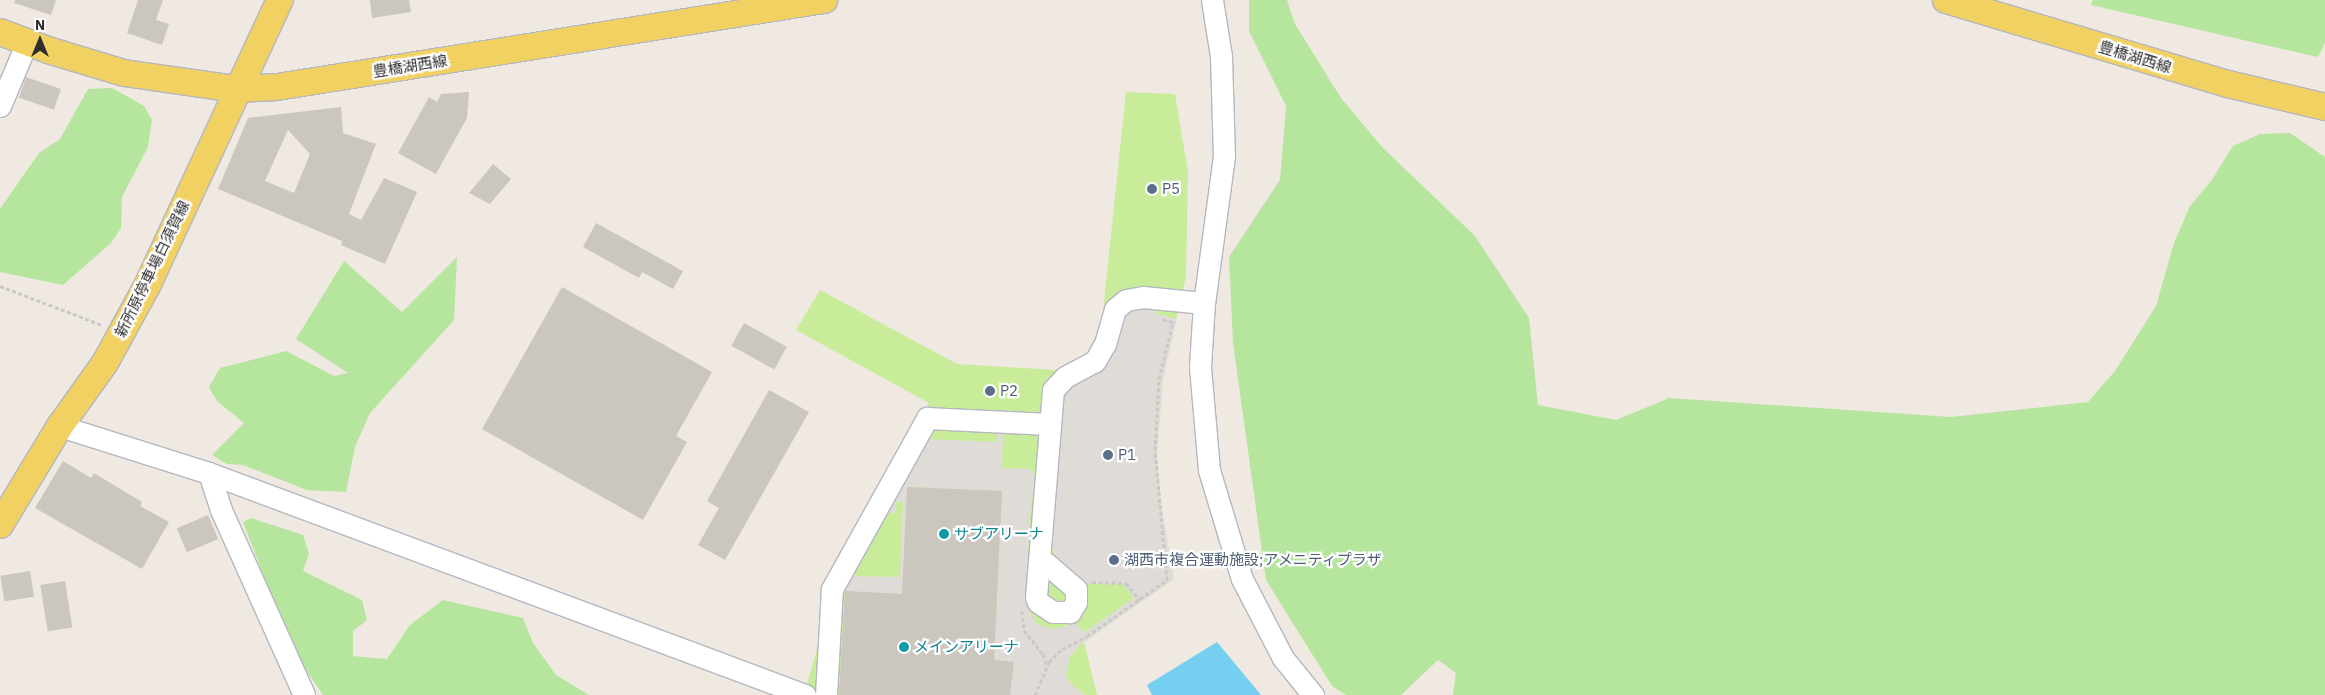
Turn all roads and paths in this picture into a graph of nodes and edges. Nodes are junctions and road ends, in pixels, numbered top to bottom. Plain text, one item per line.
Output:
1 (280, 0) edge
2 (824, 0) edge
3 (1212, 0) edge
4 (1946, 0) edge
5 (790, 3) edge
6 (0, 32) edge
7 (27, 42) junction
8 (237, 89) junction
9 (0, 106) edge
10 (2325, 107) edge
11 (0, 286) edge
12 (1153, 297) junction
13 (1204, 302) junction
14 (121, 333) junction
15 (1049, 424) junction
16 (60, 426) junction
17 (209, 473) junction
18 (0, 525) edge
19 (1041, 559) dead end
20 (1086, 581) dead end
21 (1140, 600) junction
22 (304, 695) edge
23 (805, 695) edge
24 (826, 695) edge
25 (1036, 695) edge
26 (1313, 695) edge

1 - 8 main road, 新所原停車場白須賀線
2 - 5 main road, 豊橋湖西線
3 - 13 street
4 - 10 main road, 豊橋湖西線
5 - 8 main road, 豊橋湖西線
6 - 7 main road, 豊橋湖西線
7 - 8 main road, 豊橋湖西線
7 - 9 street
8 - 14 main road, 新所原停車場白須賀線
11 - 14 path
12 - 13 street
12 - 15 street
12 - 21 path
13 - 26 street
14 - 16 main road, 新所原停車場白須賀線
15 - 19 street
15 - 24 street
16 - 17 street
16 - 18 main road, 新所原停車場白須賀線
17 - 22 street
17 - 23 street
20 - 21 path
21 - 25 path

